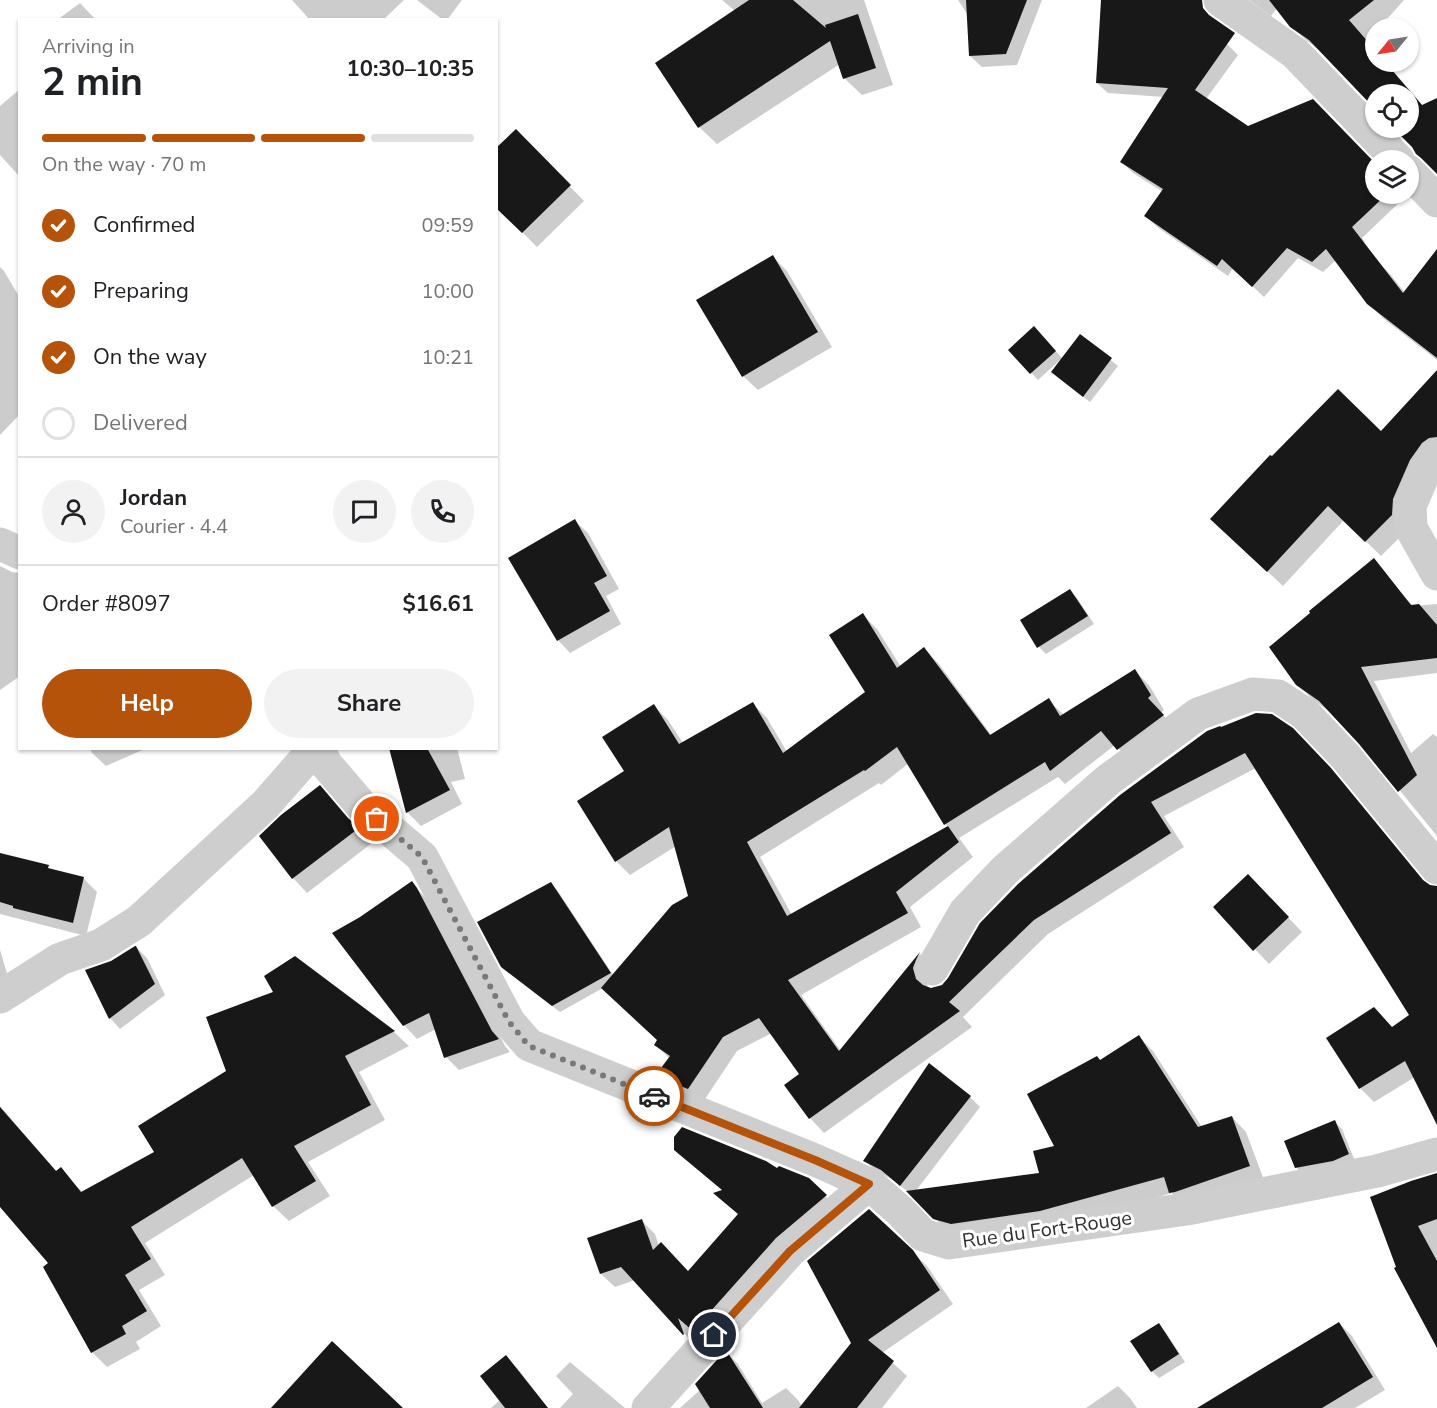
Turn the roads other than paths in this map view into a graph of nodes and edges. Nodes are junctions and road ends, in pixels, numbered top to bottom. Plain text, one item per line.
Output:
1 (1220, 0) edge
2 (1388, 150) edge
3 (1419, 182) edge
4 (1437, 201) edge
5 (1437, 455) edge
6 (0, 544) edge
7 (18, 552) edge
8 (1437, 574) edge
9 (315, 750) edge
10 (318, 750) edge
11 (1437, 868) edge
12 (932, 969) dead end
13 (0, 997) edge
14 (1437, 1154) edge
15 (869, 1184) junction
16 (648, 1408) edge

1 - 2 street
3 - 4 street
5 - 8 street
6 - 7 street
9 - 13 street
10 - 15 street, Rue du Fort-Rouge
11 - 12 street
14 - 15 street, Rue du Fort-Rouge
15 - 16 street

